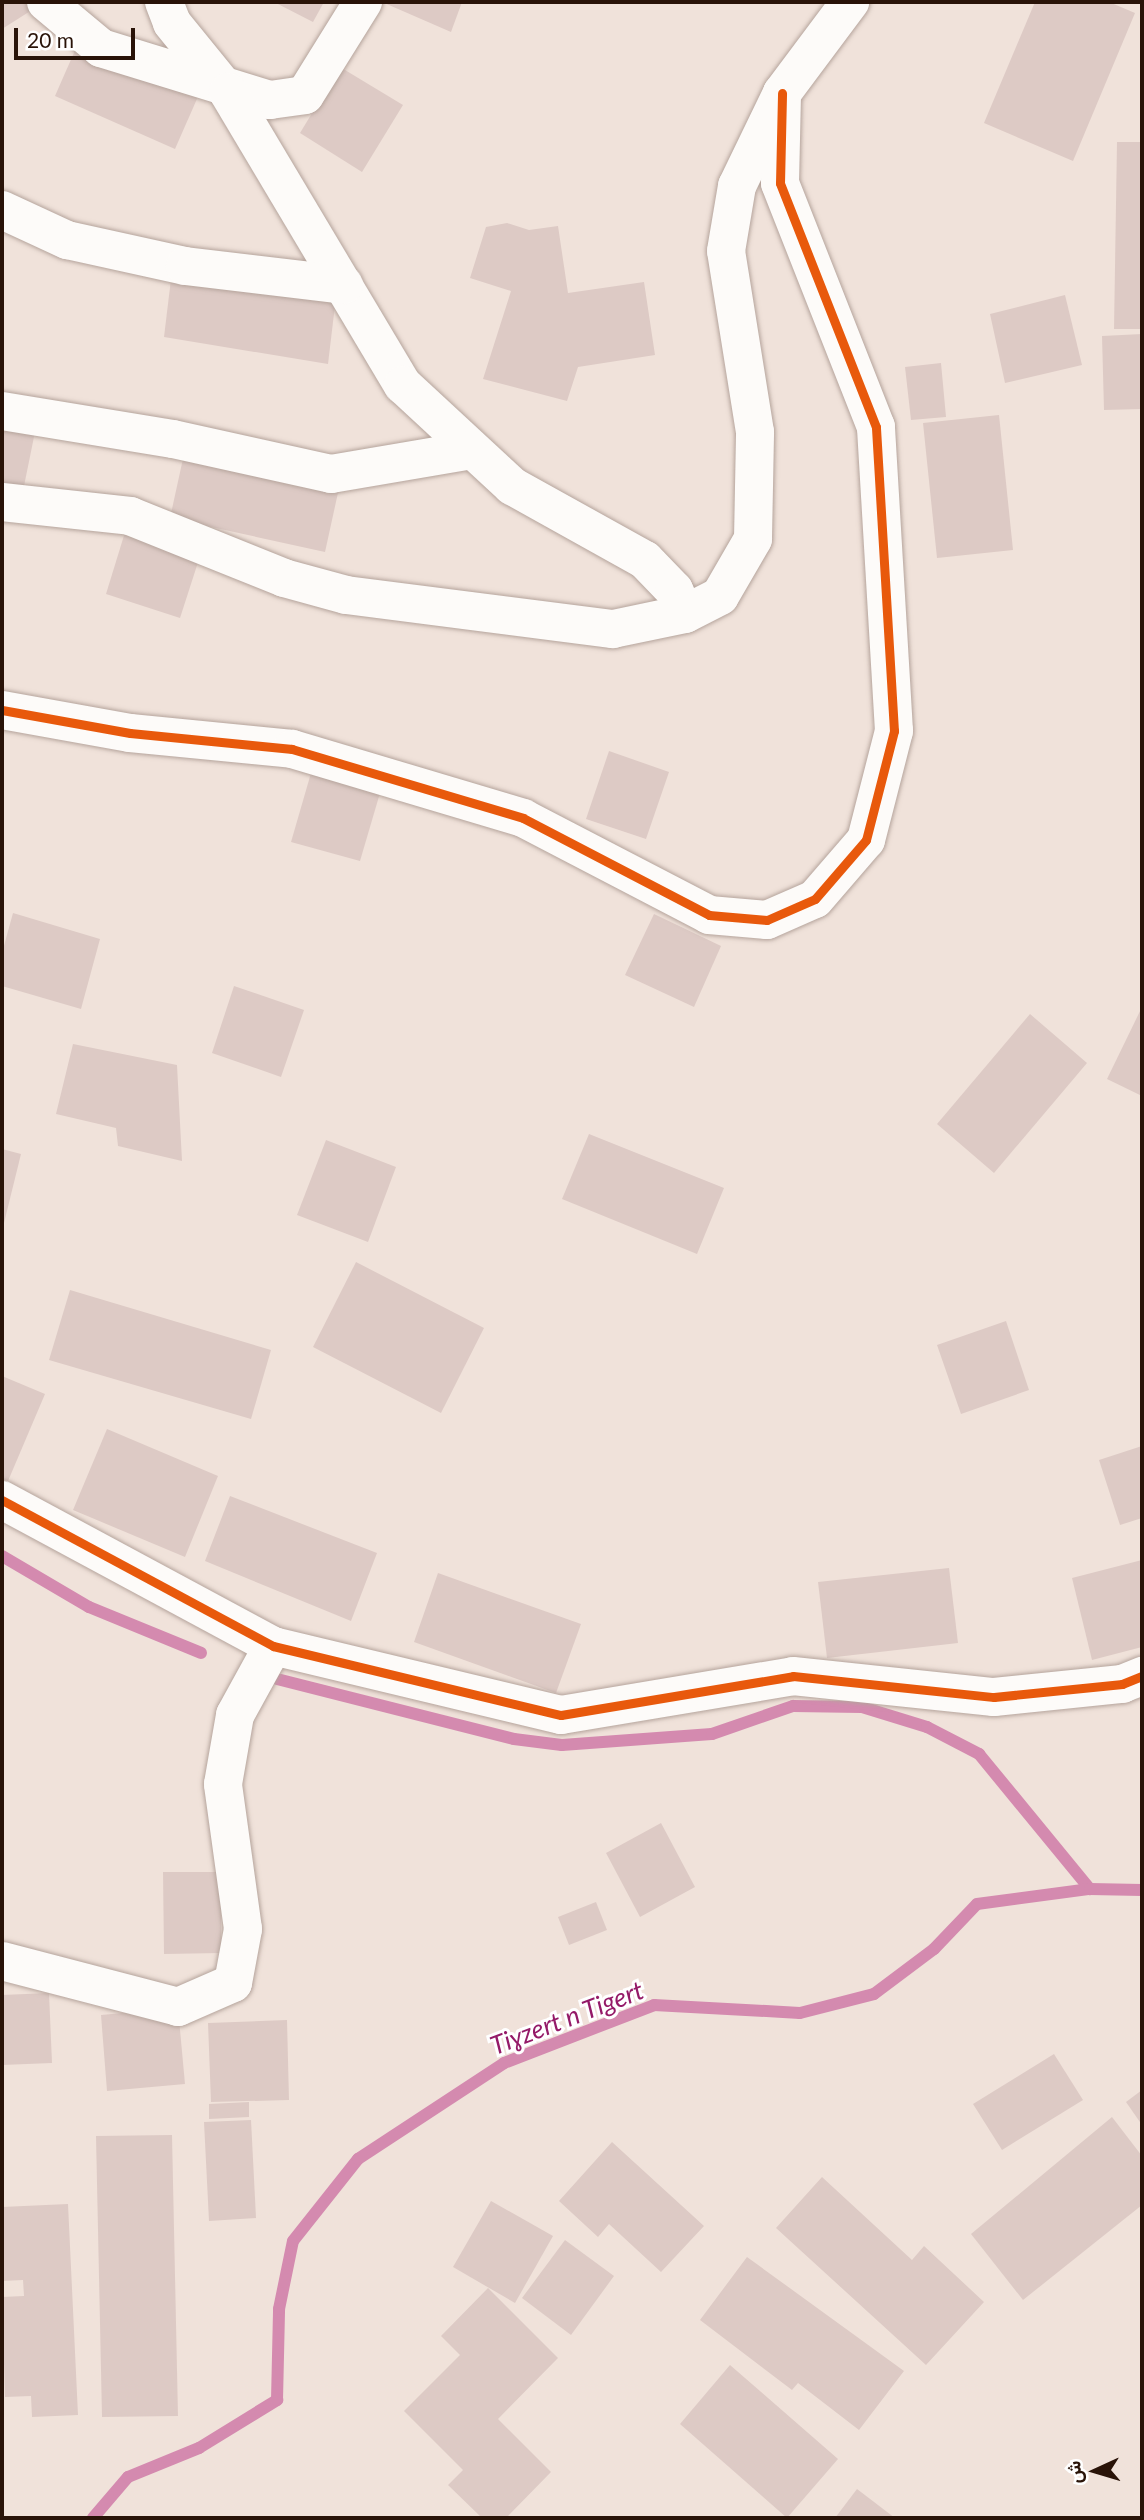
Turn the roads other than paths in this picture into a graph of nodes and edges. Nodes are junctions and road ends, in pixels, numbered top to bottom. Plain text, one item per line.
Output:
1 (46, 2) edge
2 (164, 2) edge
3 (363, 2) edge
4 (850, 2) edge
5 (228, 92) junction
6 (782, 93) junction
7 (2, 210) edge
8 (344, 285) junction
9 (2, 411) edge
10 (472, 450) junction
11 (2, 502) edge
12 (685, 614) junction
13 (2, 710) edge
14 (2, 1500) edge
15 (273, 1646) junction
16 (1142, 1675) edge
17 (2, 1961) edge

1 - 5 street
2 - 5 street
3 - 5 street
4 - 6 street
5 - 8 street
6 - 12 street
6 - 13 street
7 - 8 street
8 - 10 street
9 - 10 street
10 - 12 street
11 - 12 street
14 - 15 street
15 - 16 street
15 - 17 street

